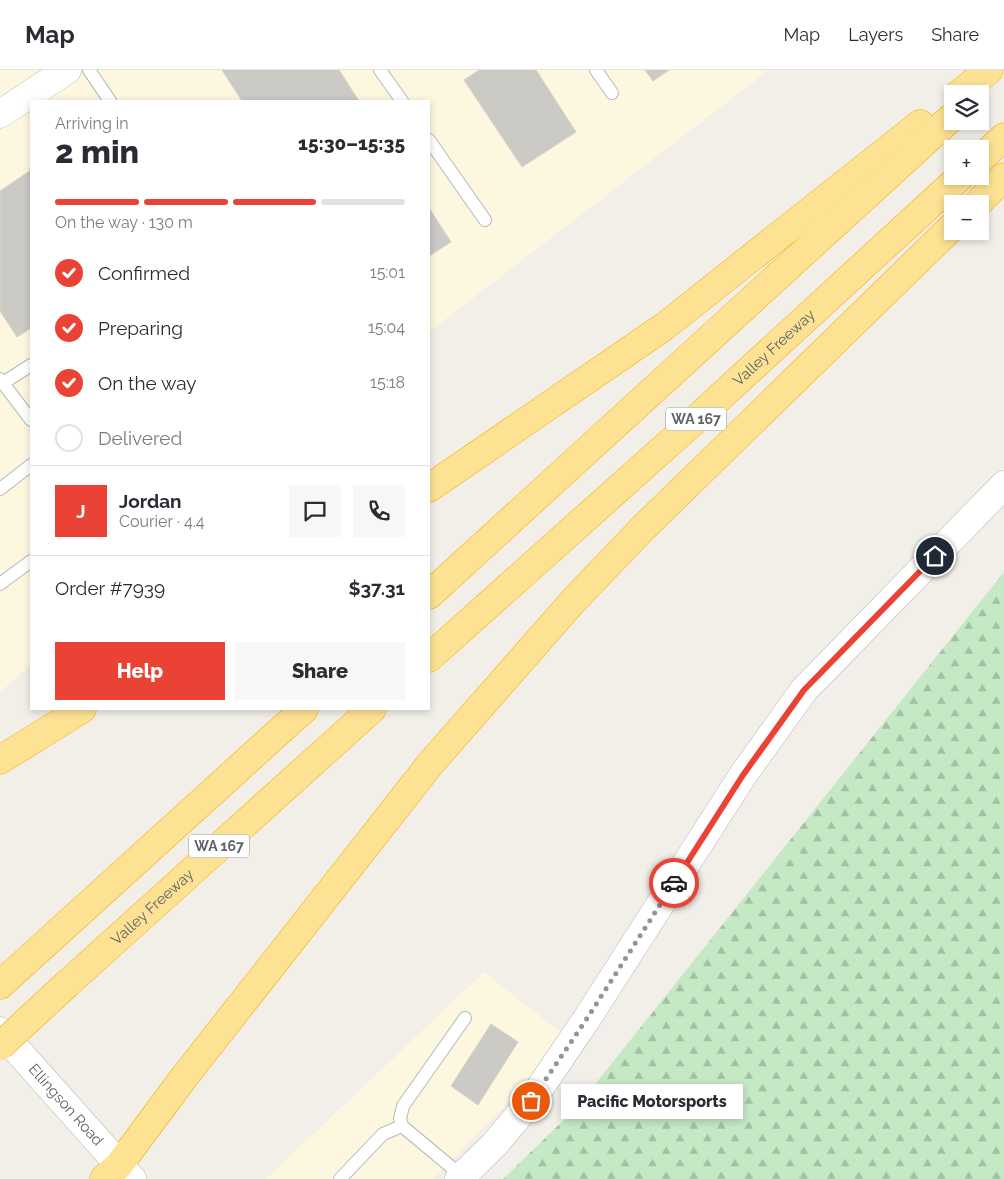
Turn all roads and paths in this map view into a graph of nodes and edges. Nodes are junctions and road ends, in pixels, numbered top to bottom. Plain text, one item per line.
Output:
1 (89, 70) edge
2 (380, 70) edge
3 (596, 70) edge
4 (989, 70) edge
5 (1004, 70) edge
6 (53, 74) edge
7 (970, 85) edge
8 (988, 85) edge
9 (612, 94) dead end
10 (109, 100) edge
11 (401, 100) edge
12 (944, 105) edge
13 (0, 114) edge
14 (944, 124) edge
15 (1004, 137) edge
16 (430, 141) edge
17 (989, 151) edge
18 (1004, 177) edge
19 (951, 185) edge
20 (986, 195) edge
21 (485, 220) dead end
22 (944, 235) edge
23 (30, 366) edge
24 (1, 381) edge
25 (30, 419) edge
26 (30, 467) edge
27 (1004, 485) edge
28 (430, 487) edge
29 (0, 489) edge
30 (30, 562) edge
31 (0, 584) edge
32 (430, 594) edge
33 (430, 657) edge
34 (80, 710) edge
35 (303, 710) edge
36 (371, 710) edge
37 (0, 760) edge
38 (0, 985) edge
39 (465, 1018) dead end
40 (0, 1031) edge
41 (0, 1046) edge
42 (402, 1126) junction
43 (119, 1174) edge
44 (460, 1178) edge
45 (340, 1179) edge

1 - 10 lane
2 - 11 lane
3 - 9 lane
4 - 7 highway
5 - 8 highway
6 - 13 main road
12 - 28 highway
14 - 32 highway, WA 167
15 - 17 highway
16 - 21 lane
18 - 20 highway
19 - 33 highway, Valley Freeway / WA 167
22 - 43 highway
23 - 24 lane
24 - 25 lane
26 - 29 lane
27 - 44 main road
30 - 31 lane
34 - 37 highway
35 - 38 highway, WA 167
36 - 41 highway, Valley Freeway / WA 167, bridge
39 - 42 lane
40 - 43 main road, Ellingson Road
42 - 44 lane
42 - 45 lane

